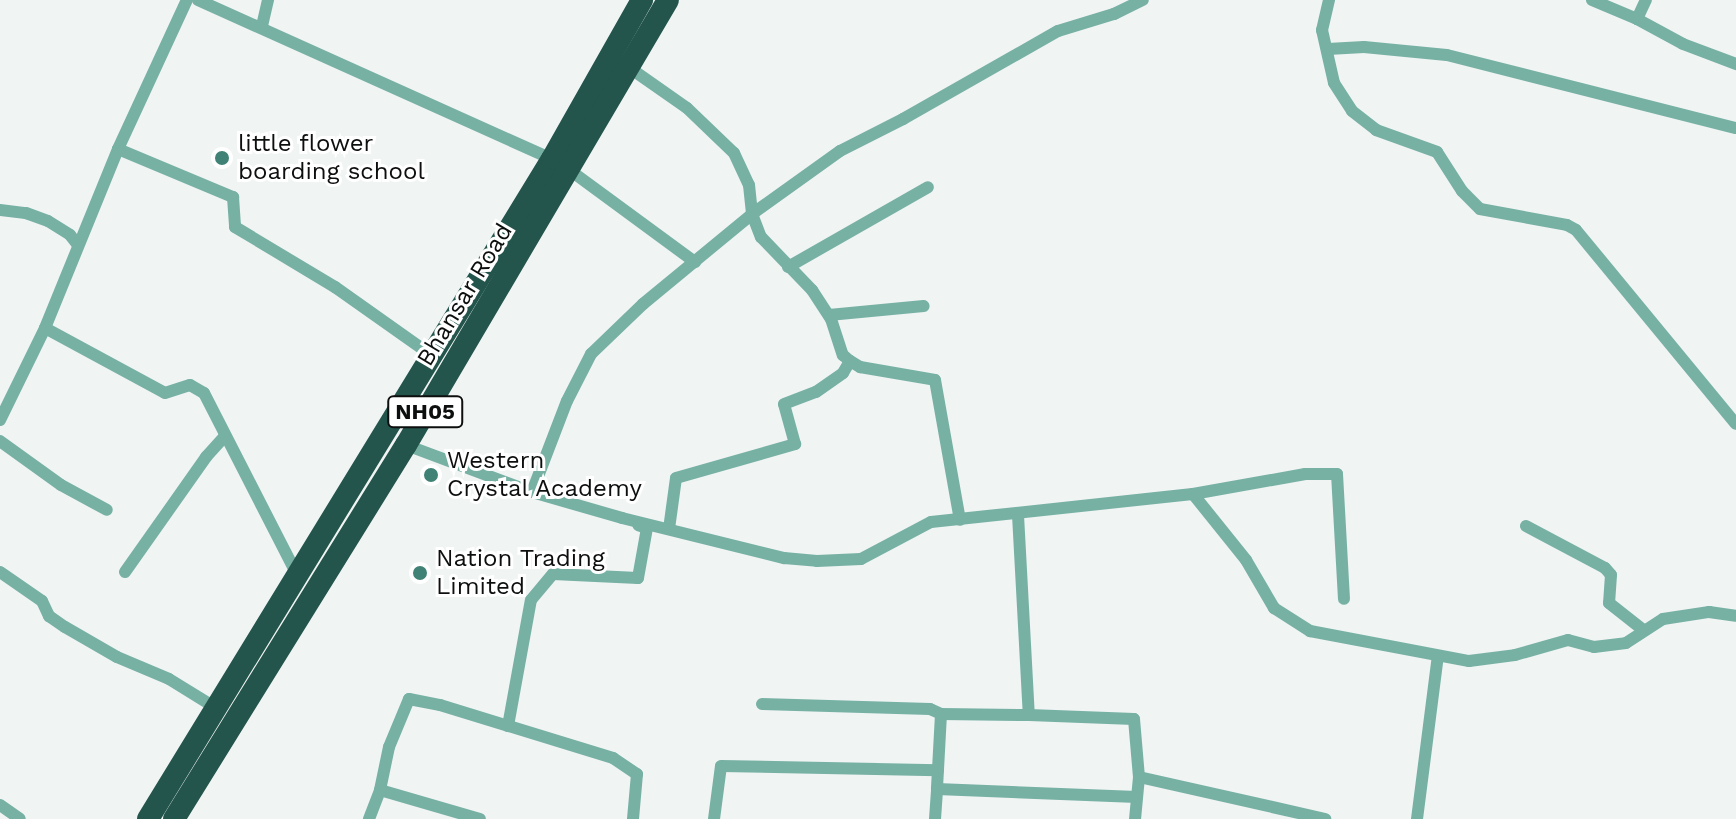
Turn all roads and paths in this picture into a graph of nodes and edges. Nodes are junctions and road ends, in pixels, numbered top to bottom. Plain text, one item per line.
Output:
1 (187, 0) edge
2 (198, 0) edge
3 (268, 0) edge
4 (642, 0) edge
5 (668, 0) edge
6 (1110, 0) edge
7 (1143, 0) edge
8 (1329, 0) edge
9 (1592, 0) edge
10 (1646, 0) edge
11 (1114, 14) junction
12 (1637, 19) junction
13 (262, 26) junction
14 (1328, 49) junction
15 (618, 62) junction
16 (1736, 64) edge
17 (1736, 128) edge
18 (118, 149) junction
19 (561, 165) junction
20 (928, 187) dead end
21 (0, 210) edge
22 (752, 214) junction
23 (78, 245) junction
24 (695, 262) junction
25 (788, 267) junction
26 (924, 306) dead end
27 (829, 315) junction
28 (45, 328) junction
29 (431, 355) junction
30 (850, 361) junction
31 (0, 420) edge
32 (1736, 424) edge
33 (225, 436) junction
34 (0, 441) edge
35 (406, 445) junction
36 (532, 492) junction
37 (1193, 494) junction
38 (107, 510) dead end
39 (1018, 515) junction
40 (622, 518) junction
41 (960, 520) junction
42 (1526, 526) dead end
43 (669, 529) junction
44 (0, 572) edge
45 (125, 572) dead end
46 (297, 575) junction
47 (1344, 599) dead end
48 (1736, 616) edge
49 (1642, 629) junction
50 (1438, 656) junction
51 (762, 704) dead end
52 (216, 708) junction
53 (941, 714) junction
54 (1029, 715) junction
55 (508, 726) junction
56 (938, 770) junction
57 (1139, 777) junction
58 (937, 789) junction
59 (380, 790) junction
60 (1137, 797) junction
61 (0, 805) edge
62 (20, 819) edge
63 (148, 819) edge
64 (174, 819) edge
65 (369, 819) edge
66 (480, 819) edge
67 (633, 819) edge
68 (714, 819) edge
69 (935, 819) edge
70 (1135, 819) edge
71 (1325, 819) edge
72 (1416, 819) edge

1 - 18 street
2 - 13 street
3 - 13 street
4 - 15 highway, Bhansar Road / NH05
5 - 15 highway, Bhansar Road / NH05
6 - 11 street
7 - 11 street
8 - 14 street
9 - 12 street
10 - 12 street
11 - 22 street
12 - 16 street
13 - 19 street
14 - 17 street
14 - 32 street
15 - 19 highway, Bhansar Road / NH05
15 - 22 street
18 - 23 street
18 - 29 street
19 - 24 street
19 - 29 highway, Bhansar Road / NH05
19 - 35 highway, Bhansar Road / NH05
20 - 25 street
21 - 23 street
22 - 24 street
22 - 25 street
23 - 28 street
24 - 36 street
25 - 27 street
26 - 27 street
27 - 30 street
28 - 31 street
28 - 33 street
29 - 46 highway, Bhansar Road / NH05
30 - 41 street
30 - 43 street
33 - 45 street
33 - 46 street
34 - 38 street
35 - 36 street
35 - 64 highway, Bhansar Road / NH05
36 - 40 street
37 - 39 street
37 - 47 street
37 - 50 street
39 - 41 street
39 - 54 street
40 - 43 street
40 - 55 street
41 - 43 street
42 - 49 street
44 - 52 street
46 - 52 highway, Bhansar Road / NH05
48 - 49 street
49 - 50 street
50 - 72 street
51 - 53 street
52 - 63 highway, Bhansar Road / NH05
53 - 54 street
53 - 56 street
54 - 57 street
55 - 59 street
55 - 67 street
56 - 58 street
56 - 68 street
57 - 60 street
57 - 71 street
58 - 60 street
58 - 69 street
59 - 65 street
59 - 66 street
60 - 70 street
61 - 62 street

